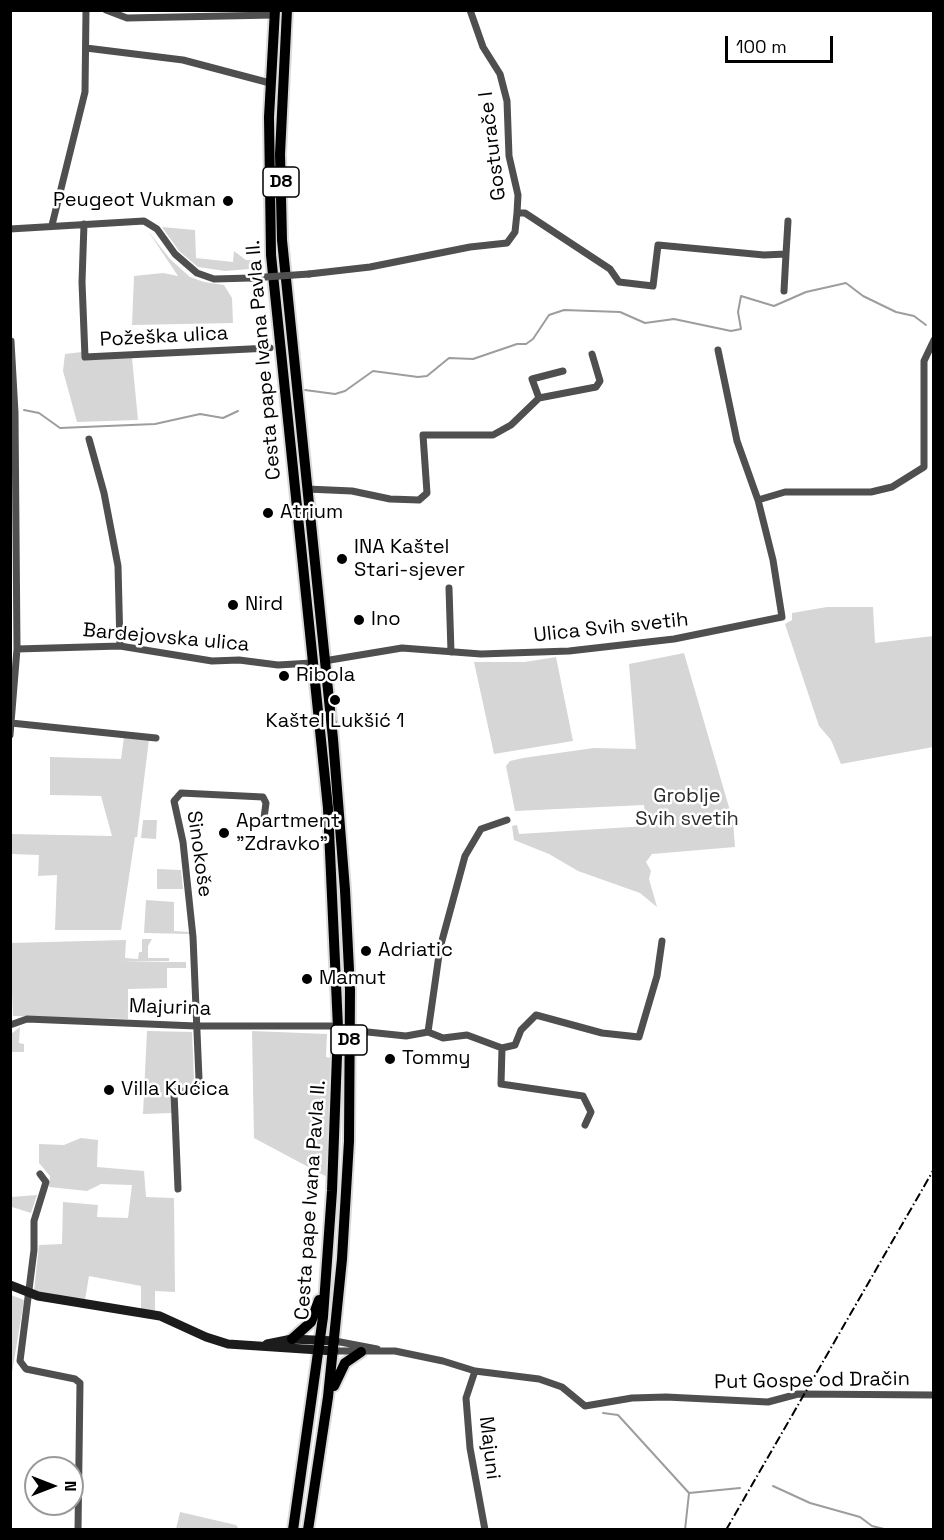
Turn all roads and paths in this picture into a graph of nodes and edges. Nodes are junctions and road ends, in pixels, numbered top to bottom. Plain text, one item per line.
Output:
1 (86, 10) edge
2 (106, 10) edge
3 (287, 10) edge
4 (470, 10) edge
5 (275, 13) edge
6 (86, 48) junction
7 (270, 83) junction
8 (517, 213) junction
9 (788, 222) dead end
10 (84, 224) junction
11 (52, 225) junction
12 (10, 229) edge
13 (786, 254) junction
14 (783, 291) dead end
15 (933, 340) edge
16 (11, 341) edge
17 (270, 348) dead end
18 (718, 350) dead end
19 (592, 354) dead end
20 (563, 371) dead end
21 (539, 398) junction
22 (89, 439) dead end
23 (307, 489) junction
24 (758, 500) junction
25 (449, 588) dead end
26 (120, 646) junction
27 (17, 649) junction
28 (451, 652) junction
29 (318, 662) junction
30 (13, 670) edge
31 (11, 723) edge
32 (10, 735) edge
33 (156, 738) dead end
34 (264, 818) dead end
35 (507, 820) dead end
36 (662, 941) dead end
37 (10, 1025) edge
38 (196, 1026) junction
39 (331, 1026) dead end
40 (358, 1031) dead end
41 (428, 1032) junction
42 (502, 1048) junction
43 (585, 1125) dead end
44 (40, 1174) dead end
45 (178, 1189) dead end
46 (326, 1278) junction
47 (10, 1285) edge
48 (30, 1294) junction
49 (292, 1339) junction
50 (320, 1345) junction
51 (262, 1346) junction
52 (334, 1346) junction
53 (380, 1350) junction
54 (361, 1352) junction
55 (476, 1371) junction
56 (933, 1395) edge
57 (328, 1396) junction
58 (78, 1530) edge
59 (293, 1530) edge
60 (308, 1530) edge
61 (486, 1530) edge

1 - 6 street
2 - 5 street
3 - 23 main road, Cesta pape Ivana Pavla II. / D8
4 - 8 street, Gosturače I
5 - 7 main road, Cesta pape Ivana Pavla II. / D8
6 - 7 street
6 - 11 street
7 - 29 main road, Cesta pape Ivana Pavla II. / D8
8 - 10 street, bridge
8 - 13 street
9 - 13 street
10 - 11 street
10 - 17 street, Požeška ulica
11 - 12 street
13 - 14 street
15 - 24 street
16 - 27 street
18 - 24 street, Ulica Svih svetih
19 - 21 street
20 - 21 street
21 - 23 street
22 - 26 street
23 - 29 main road, Cesta pape Ivana Pavla II. / D8
24 - 28 street, Ulica Svih svetih
25 - 28 street
26 - 27 street, Bardejovska ulica
26 - 29 street, Bardejovska ulica
27 - 30 street
28 - 29 street, Ulica Svih svetih
29 - 46 main road, Cesta pape Ivana Pavla II. / D8
29 - 52 main road, Cesta pape Ivana Pavla II. / D8
30 - 31 street
31 - 32 street
31 - 33 street
34 - 38 street, Sinokoše
35 - 41 street
36 - 42 street
37 - 38 street, Majurina
38 - 39 street, Majurina
38 - 45 street
40 - 41 street
41 - 42 street
42 - 43 street
44 - 48 street
46 - 49 main road
46 - 50 main road, Cesta pape Ivana Pavla II. / D8
47 - 48 street
48 - 51 street
48 - 58 street
49 - 50 street
49 - 51 street
50 - 51 street
50 - 52 street
50 - 59 main road, Cesta pape Ivana Pavla II. / D8
52 - 53 street, Put Gospe od Dračin
52 - 54 street, Put Gospe od Dračin
52 - 57 main road, Cesta pape Ivana Pavla II. / D8
53 - 54 street, Put Gospe od Dračin
53 - 55 street, Put Gospe od Dračin
54 - 57 main road
55 - 56 street, Put Gospe od Dračin
55 - 61 street, Majuni
57 - 60 main road, Cesta pape Ivana Pavla II. / D8

